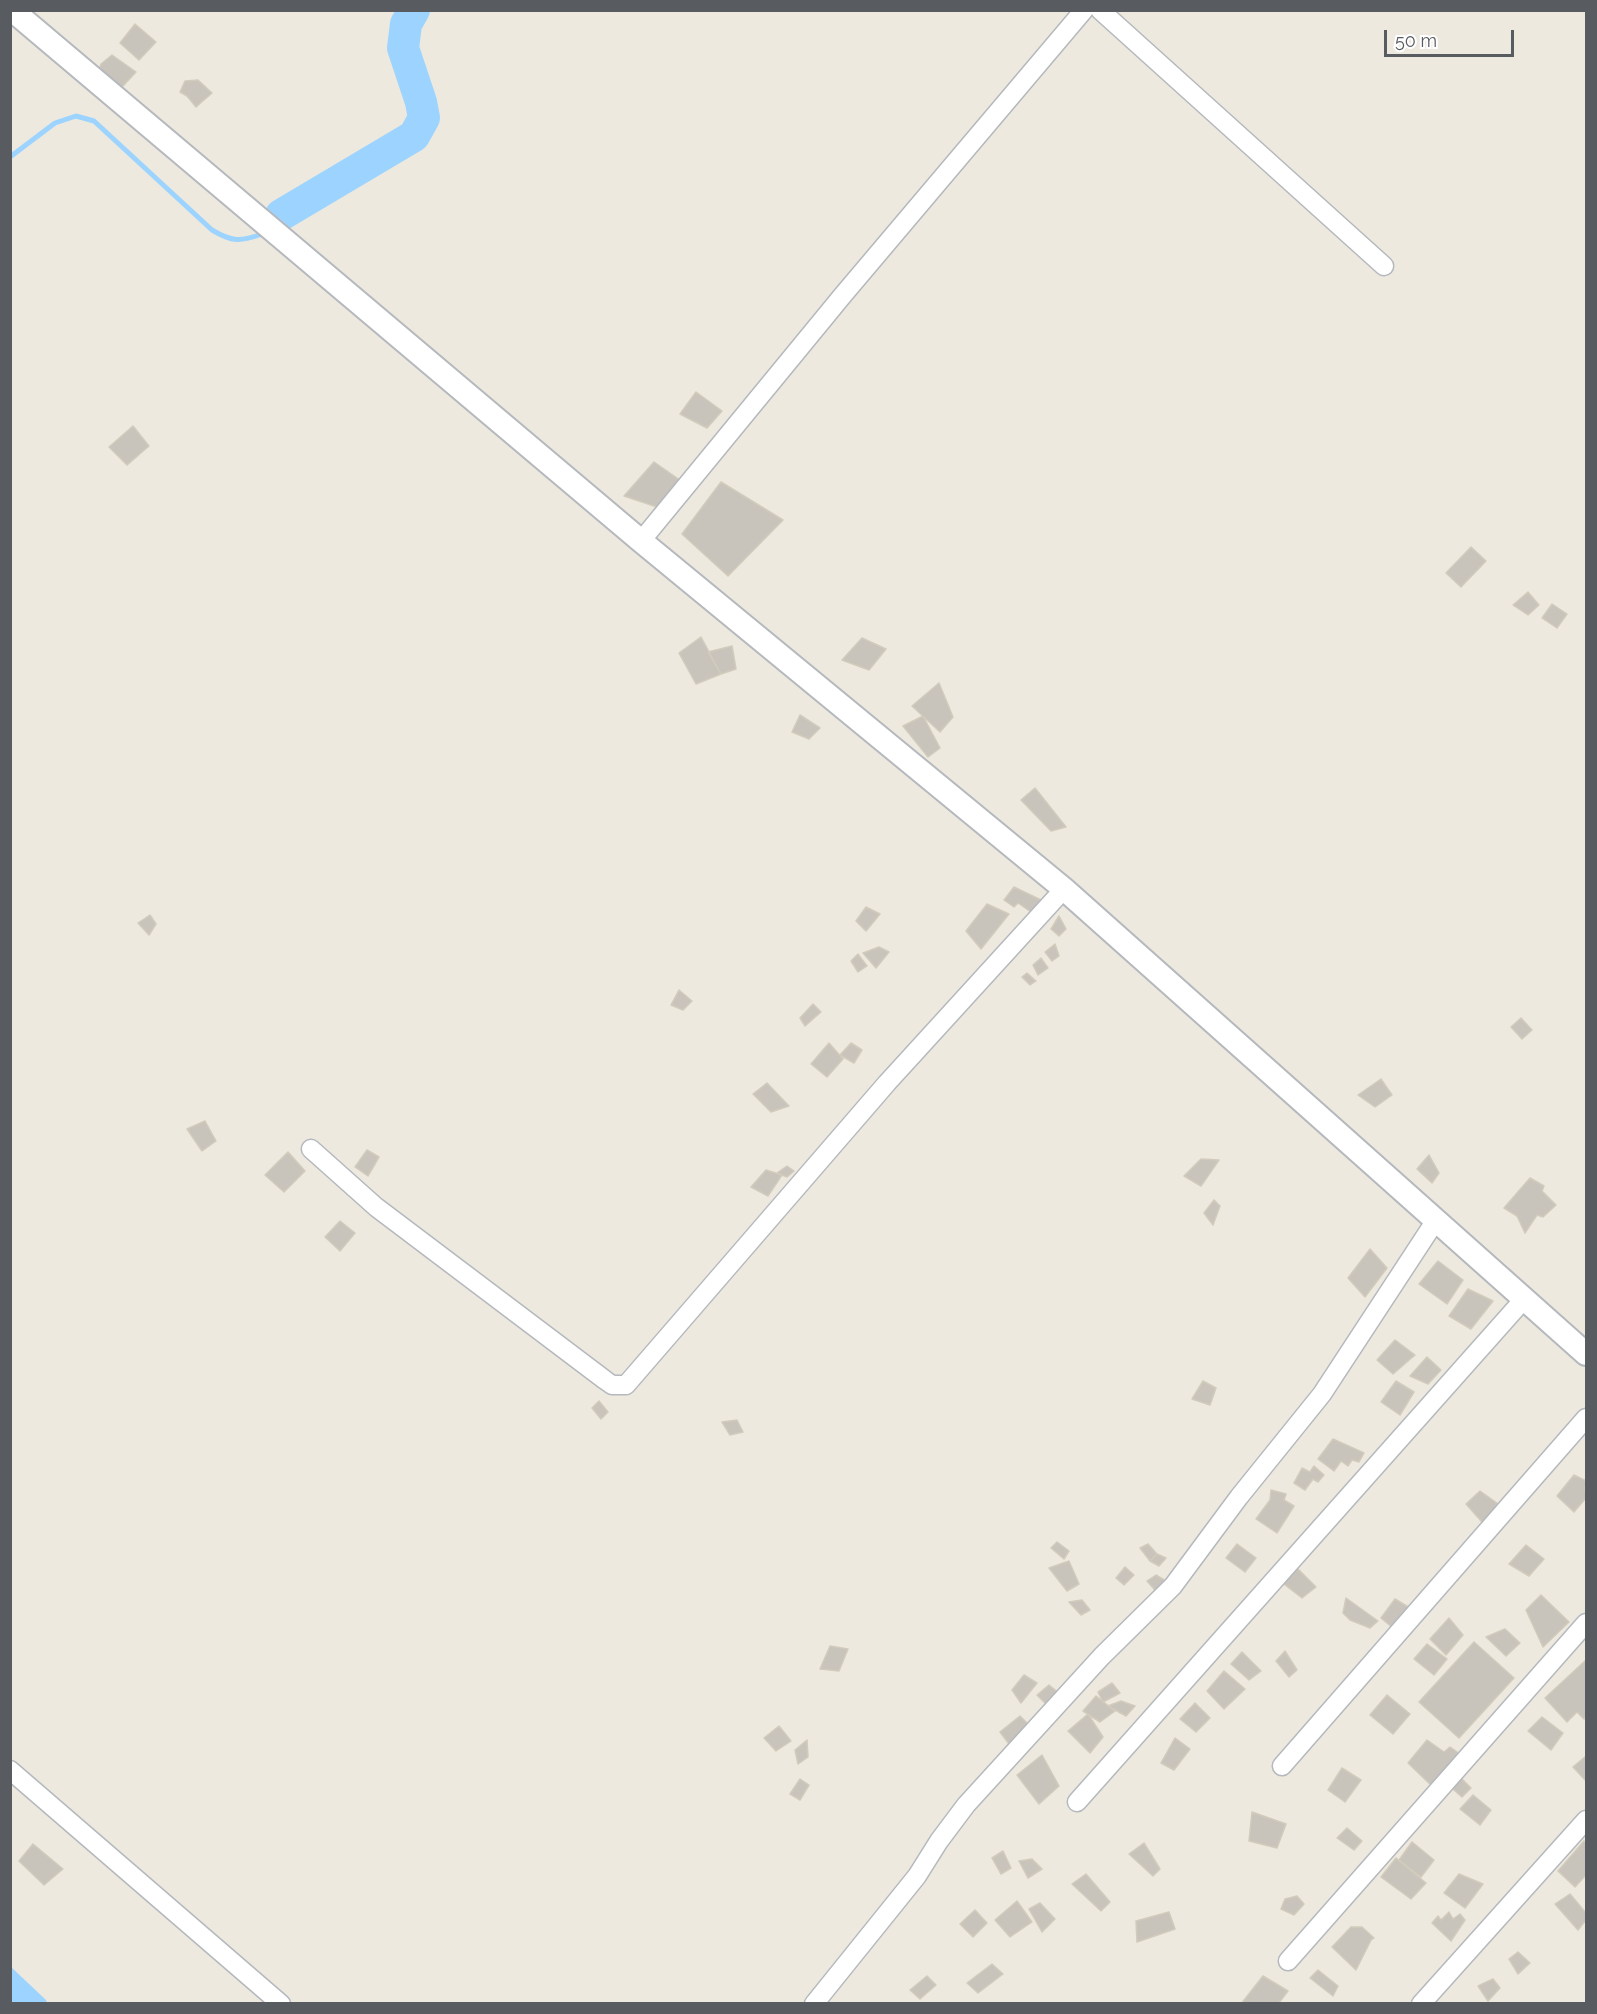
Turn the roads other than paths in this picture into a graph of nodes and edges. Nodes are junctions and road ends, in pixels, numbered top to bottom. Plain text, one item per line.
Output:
1 (12, 10) edge
2 (1084, 10) edge
3 (1100, 10) edge
4 (1384, 266) dead end
5 (641, 541) junction
6 (1064, 889) junction
7 (311, 1149) dead end
8 (1436, 1220) junction
9 (1525, 1298) junction
10 (1587, 1354) edge
11 (1587, 1418) edge
12 (1587, 1623) edge
13 (1282, 1766) dead end
14 (10, 1770) edge
15 (1077, 1802) dead end
16 (1587, 1820) edge
17 (1288, 1961) dead end
18 (280, 2004) edge
19 (814, 2004) edge
20 (1420, 2004) edge

1 - 5 street
2 - 5 street
3 - 4 street
5 - 6 street
6 - 7 street
6 - 8 street
8 - 9 street
8 - 19 street
9 - 10 street
9 - 15 street
11 - 13 street
12 - 17 street
14 - 18 street
16 - 20 street

